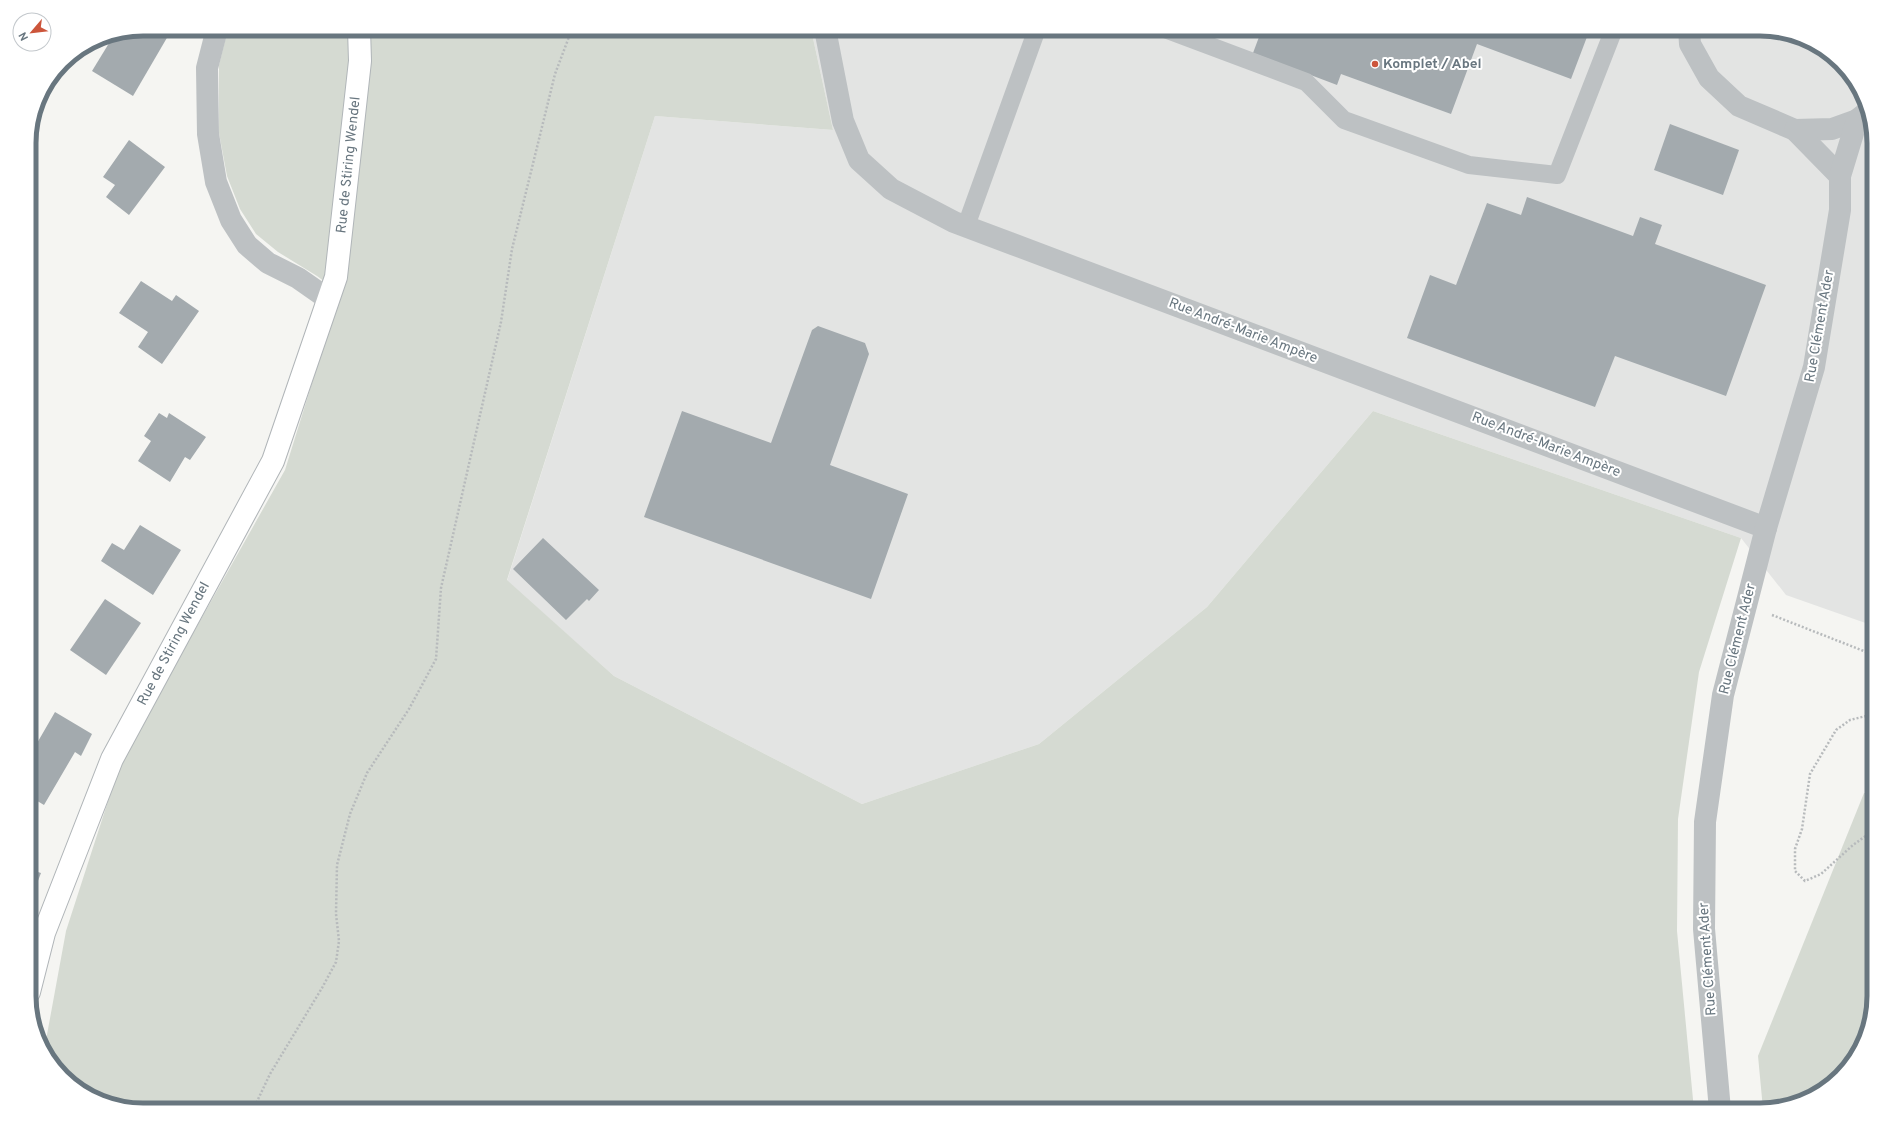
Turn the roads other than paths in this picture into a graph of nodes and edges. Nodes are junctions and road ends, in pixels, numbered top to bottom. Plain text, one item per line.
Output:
1 (215, 36) edge
2 (359, 36) edge
3 (825, 36) edge
4 (1034, 36) edge
5 (1184, 36) edge
6 (1611, 36) edge
7 (1689, 36) edge
8 (1862, 116) edge
9 (1795, 130) junction
10 (1840, 176) junction
11 (966, 226) junction
12 (328, 299) junction
13 (1766, 528) junction
14 (36, 964) edge
15 (1719, 1103) edge

1 - 12 street
2 - 12 main road, Rue de Stiring Wendel
3 - 11 street, Rue André-Marie Ampère
4 - 11 lane
5 - 6 lane
7 - 9 street
8 - 9 street
8 - 10 street, Rue Clément Ader
9 - 10 street
10 - 13 street, Rue Clément Ader
11 - 13 street, Rue André-Marie Ampère
12 - 14 main road, Rue de Stiring Wendel
13 - 15 street, Rue Clément Ader

